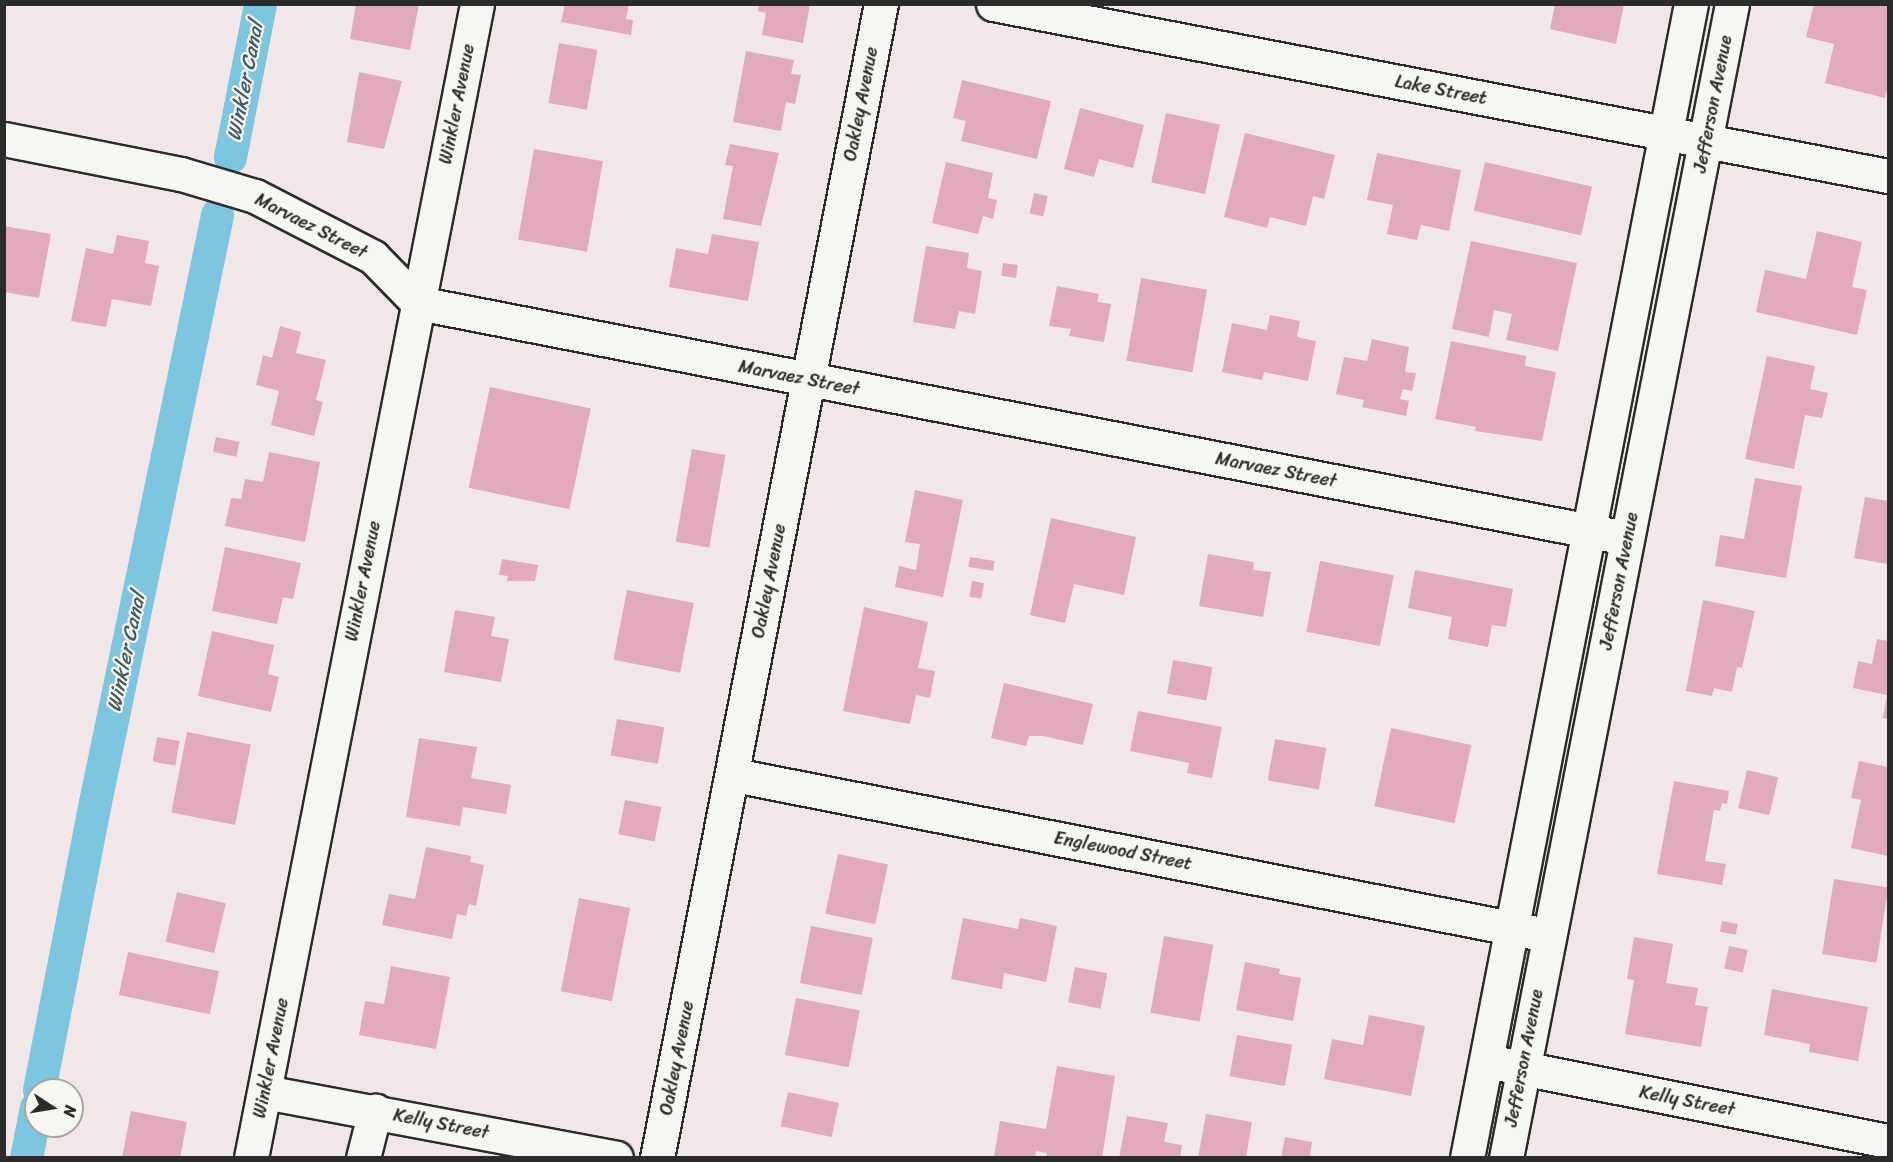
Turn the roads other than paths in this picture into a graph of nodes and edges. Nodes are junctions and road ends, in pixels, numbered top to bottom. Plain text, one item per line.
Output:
1 (477, 4) edge
2 (881, 4) edge
3 (993, 4) edge
4 (1691, 4) edge
5 (1732, 4) edge
6 (1665, 133) junction
7 (4, 139) edge
8 (1706, 139) junction
9 (1888, 176) edge
10 (418, 303) junction
11 (808, 380) junction
12 (1591, 531) junction
13 (1626, 538) junction
14 (734, 775) junction
15 (1511, 928) junction
16 (1548, 935) junction
17 (1486, 1060) junction
18 (1522, 1069) junction
19 (265, 1092) junction
20 (375, 1111) junction
21 (1888, 1141) edge
22 (251, 1158) edge
23 (363, 1158) edge
24 (615, 1158) edge
25 (657, 1158) edge
26 (1467, 1158) edge
27 (1506, 1158) edge

1 - 10 street, Winkler Avenue
2 - 11 street, Oakley Avenue
3 - 6 street, Lake Street
4 - 6 street, Jefferson Avenue
5 - 8 street, Jefferson Avenue
6 - 8 street, Lake Street
6 - 12 street, Jefferson Avenue
7 - 10 street, Marvaez Street
8 - 9 street, Lake Street
8 - 13 street, Jefferson Avenue
10 - 11 street, Marvaez Street
10 - 19 street, Winkler Avenue
11 - 12 street, Marvaez Street
11 - 14 street, Oakley Avenue
12 - 13 street, Marvaez Street
12 - 15 street, Jefferson Avenue
13 - 16 street, Jefferson Avenue
14 - 15 street, Englewood Street
14 - 25 street, Oakley Avenue
15 - 16 street, Englewood Street
15 - 17 street, Jefferson Avenue
16 - 18 street, Jefferson Avenue
17 - 18 street, Kelly Street
17 - 26 street, Jefferson Avenue
18 - 21 street, Kelly Street
18 - 27 street, Jefferson Avenue
19 - 20 street, Kelly Street
19 - 22 street, Winkler Avenue
20 - 23 street
20 - 24 street, Kelly Street

